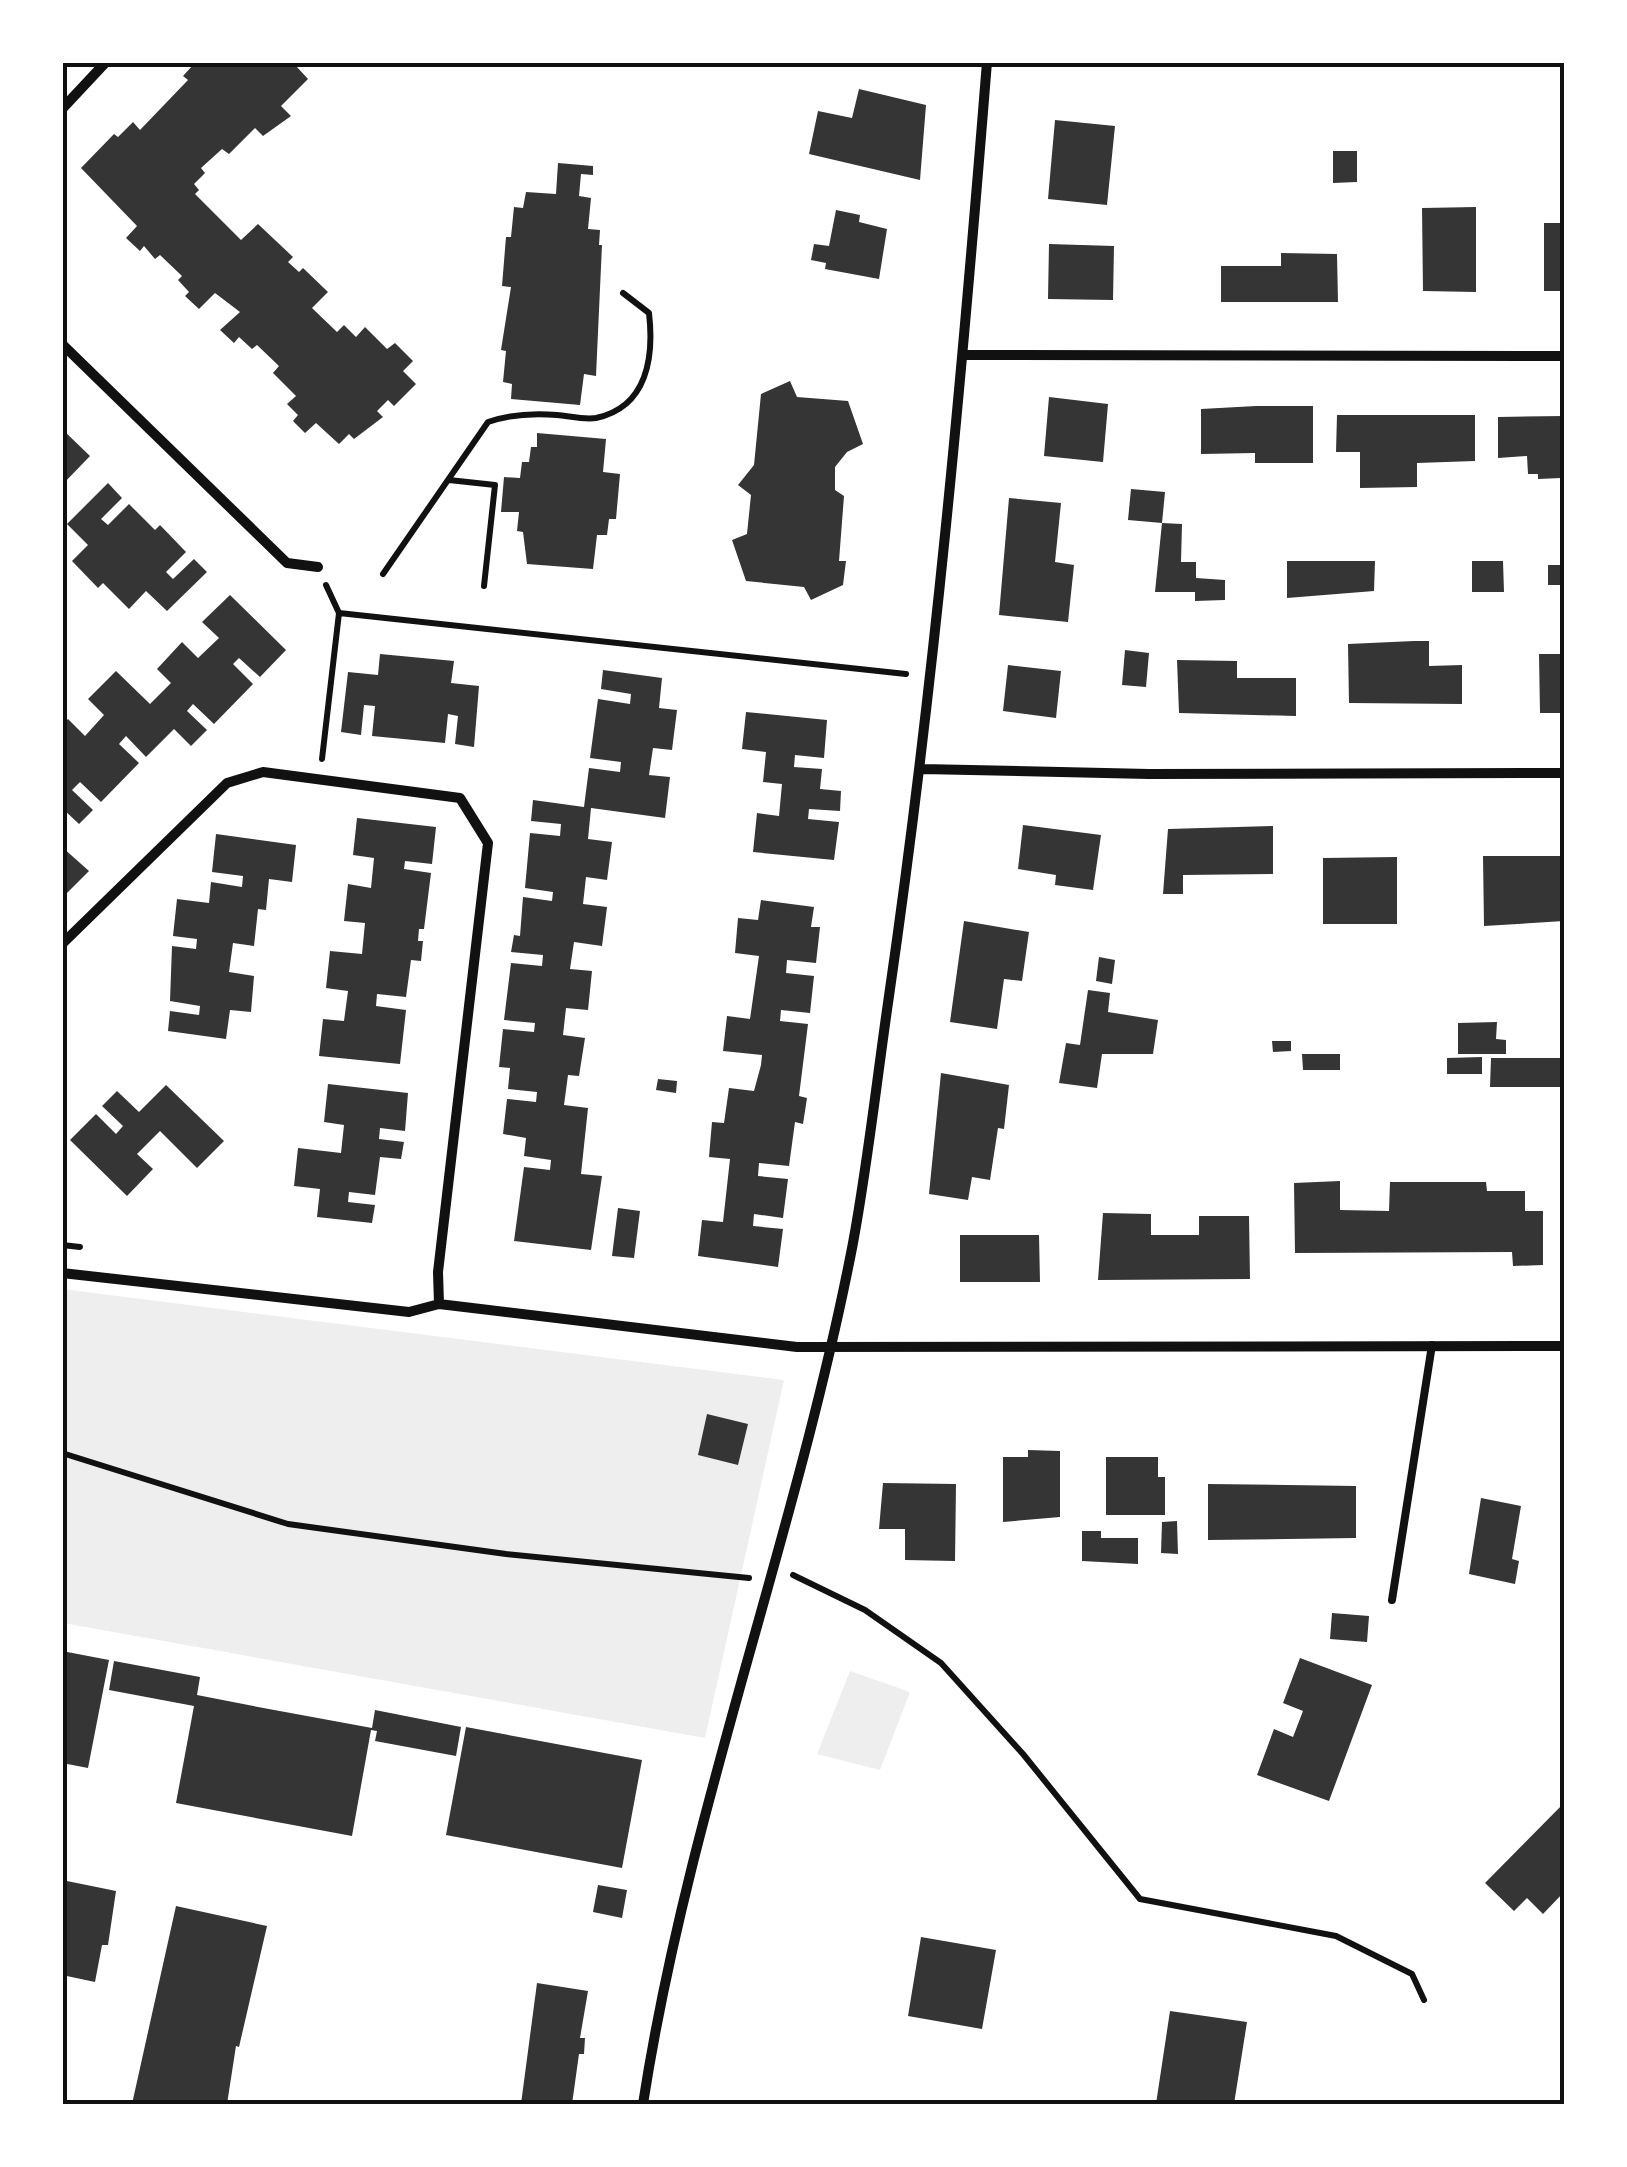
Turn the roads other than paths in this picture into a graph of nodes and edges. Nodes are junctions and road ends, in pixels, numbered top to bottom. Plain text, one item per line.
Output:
1 (106, 62) edge
2 (987, 62) edge
3 (62, 109) edge
4 (62, 344) edge
5 (964, 355) junction
6 (1564, 356) edge
7 (318, 567) road end
8 (922, 769) junction
9 (1564, 773) edge
10 (62, 944) edge
11 (62, 1273) edge
12 (439, 1304) junction
13 (1432, 1346) junction
14 (1564, 1346) edge
15 (829, 1347) junction
16 (1392, 1600) dead end
17 (643, 2104) edge

1 - 3 street
2 - 5 street
4 - 7 street
5 - 6 street
5 - 8 street
8 - 9 street
8 - 15 street
10 - 12 street
11 - 12 street
12 - 15 street
13 - 14 street
13 - 15 street
13 - 16 lane
15 - 17 street

